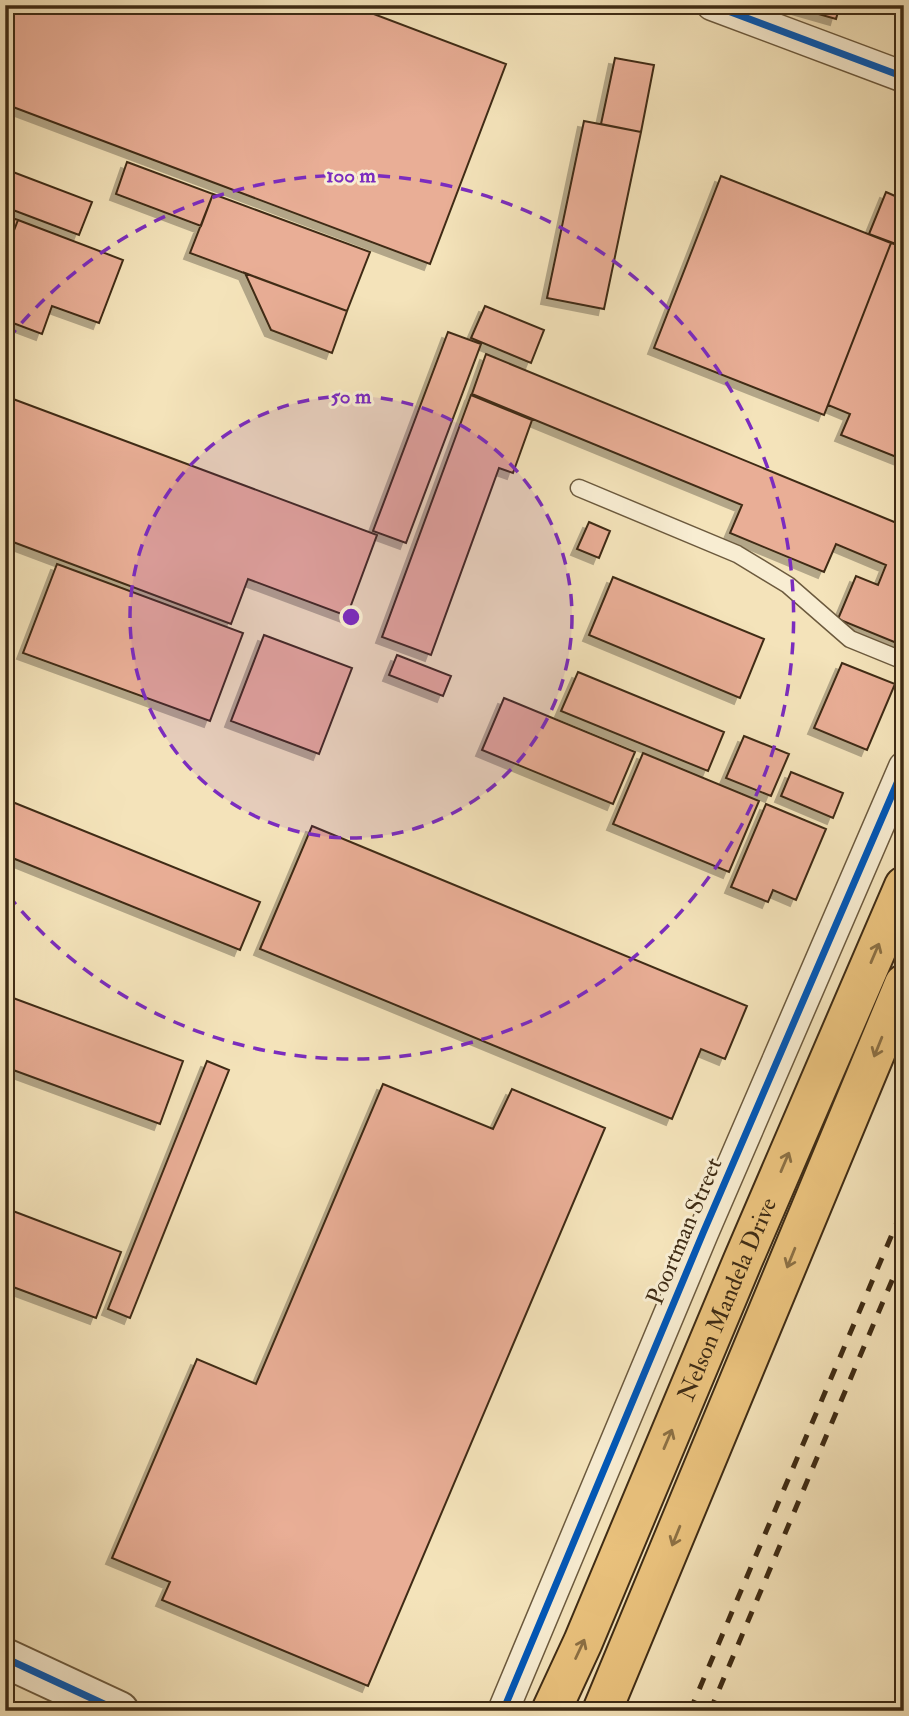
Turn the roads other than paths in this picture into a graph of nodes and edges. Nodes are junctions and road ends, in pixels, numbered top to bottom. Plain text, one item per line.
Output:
1 (712, 5) edge
2 (904, 77) edge
3 (579, 488) dead end
4 (904, 661) edge
5 (904, 767) edge
6 (904, 886) edge
7 (904, 984) edge
8 (5, 1658) edge
9 (119, 1711) edge
10 (503, 1711) edge
11 (551, 1711) edge
12 (601, 1711) edge

1 - 2 street
3 - 4 lane
5 - 10 street, Poortman Street
11 -> 6 highway, Nelson Mandela Drive
7 -> 12 highway, Nelson Mandela Drive
8 - 9 street

